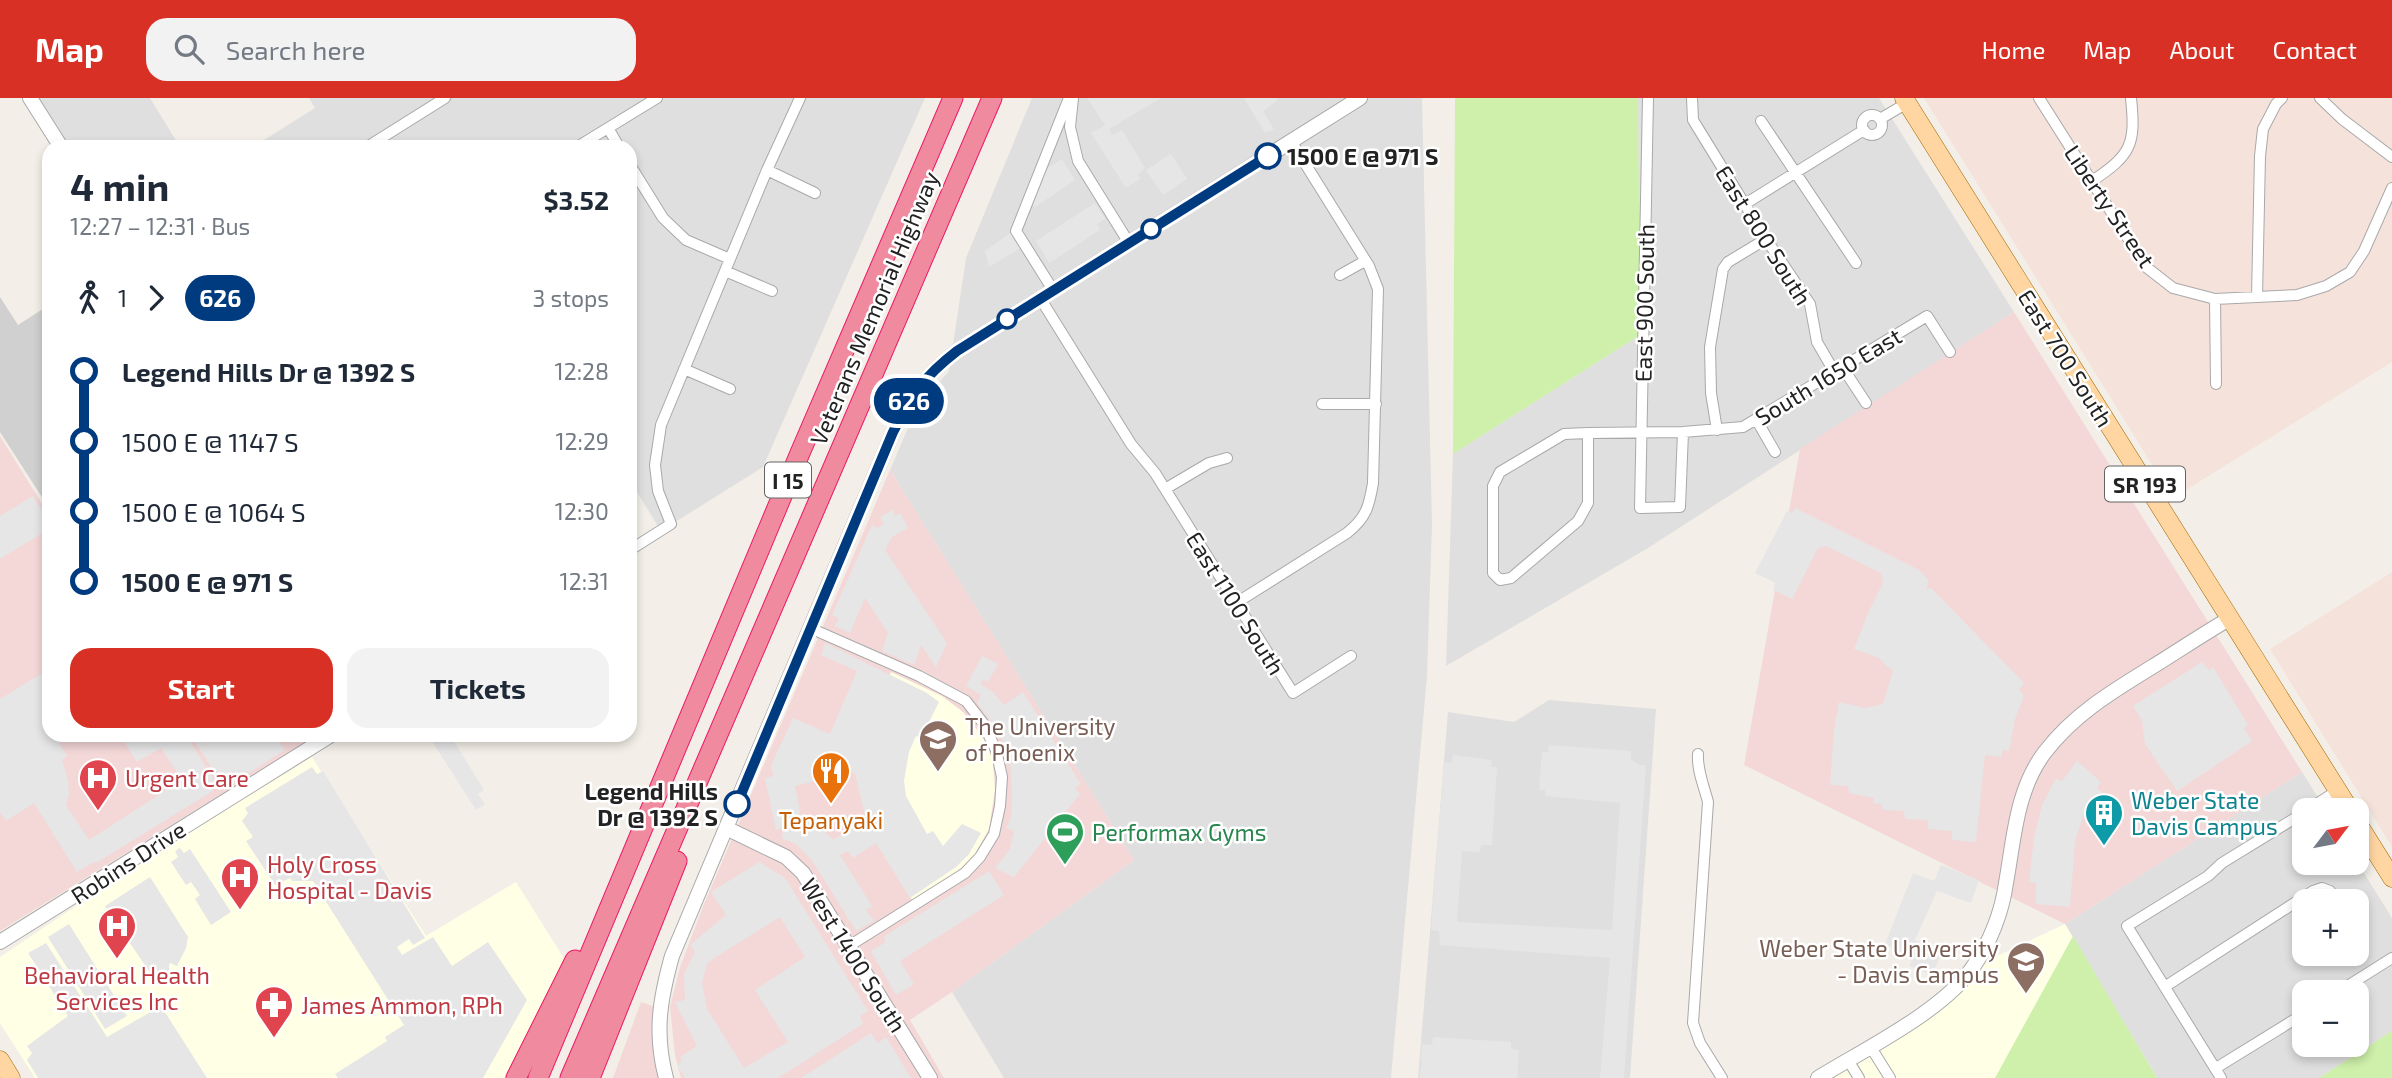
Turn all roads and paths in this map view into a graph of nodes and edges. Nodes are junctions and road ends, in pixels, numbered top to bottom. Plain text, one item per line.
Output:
1 (30, 98) edge
2 (445, 98) edge
3 (657, 98) edge
4 (800, 98) edge
5 (953, 98) edge
6 (992, 98) edge
7 (1071, 98) edge
8 (1360, 98) edge
9 (1648, 98) edge
10 (1692, 98) edge
11 (2039, 98) edge
12 (2132, 98) edge
13 (2282, 98) edge
14 (2320, 98) edge
15 (1905, 100) edge
16 (1761, 121) dead end
17 (608, 128) junction
18 (57, 140) edge
19 (378, 140) edge
20 (588, 140) edge
21 (615, 140) edge
22 (1291, 141) junction
23 (2392, 157) edge
24 (766, 170) junction
25 (1795, 172) junction
26 (637, 176) edge
27 (2092, 181) junction
28 (2392, 188) edge
29 (815, 193) dead end
30 (1745, 204) junction
31 (1766, 239) junction
32 (1129, 243) junction
33 (730, 259) junction
34 (1365, 261) junction
35 (1856, 263) dead end
36 (725, 271) junction
37 (1340, 275) dead end
38 (772, 291) dead end
39 (1047, 294) junction
40 (2257, 297) junction
41 (2215, 299) junction
42 (1950, 352) dead end
43 (684, 369) junction
44 (1839, 370) junction
45 (2216, 384) dead end
46 (730, 389) dead end
47 (1866, 403) dead end
48 (1322, 404) dead end
49 (1376, 404) junction
50 (1756, 419) junction
51 (1717, 429) junction
52 (1642, 432) junction
53 (1683, 432) junction
54 (1588, 433) junction
55 (1775, 452) dead end
56 (1227, 458) dead end
57 (1165, 489) junction
58 (637, 546) edge
59 (1236, 603) junction
60 (2229, 618) junction
61 (810, 628) junction
62 (1351, 656) dead end
63 (740, 680) junction
64 (320, 742) edge
65 (1698, 754) dead end
66 (2337, 791) junction
67 (2326, 798) edge
68 (2342, 798) edge
69 (2292, 820) edge
70 (726, 828) junction
71 (2370, 843) edge
72 (628, 864) junction
73 (2392, 878) edge
74 (2292, 905) edge
75 (0, 942) edge
76 (849, 947) junction
77 (2392, 958) edge
78 (2357, 980) edge
79 (2166, 986) junction
80 (2292, 1022) edge
81 (1870, 1046) junction
82 (0, 1060) edge
83 (1848, 1060) junction
84 (2219, 1073) edge
85 (11, 1078) edge
86 (516, 1078) edge
87 (538, 1078) edge
88 (570, 1078) edge
89 (590, 1078) edge
90 (667, 1078) edge
91 (930, 1078) edge
92 (1722, 1078) edge
93 (1818, 1078) edge
94 (1859, 1078) edge
95 (1890, 1078) edge

1 - 18 street
2 - 19 street
3 - 17 street
4 - 24 street
5 - 72 highway, Veterans Memorial Highway / I 15
6 - 63 highway, Veterans Memorial Highway / I 15
7 - 32 street
7 - 39 street, East 1100 South
8 - 22 street
9 - 52 street, East 900 South
10 - 30 street, East 800 South
11 - 27 street, Liberty Street
12 - 27 street
13 - 40 street
14 - 23 street
15 - 25 street
15 - 60 main road, East 700 South / SR 193
16 - 25 street
17 - 20 street
17 - 21 street
22 - 32 street
22 - 34 street
24 - 29 street
24 - 33 street
25 - 30 street
25 - 35 street
26 - 33 street
27 - 41 street, Liberty Street
28 - 40 street, Liberty Street
30 - 31 street, East 800 South
31 - 44 street, East 800 South
31 - 51 street
32 - 39 street
33 - 36 street
34 - 37 street
34 - 49 street
36 - 38 street
36 - 43 street
39 - 57 street, East 1100 South
39 - 61 street
40 - 41 street, Liberty Street
41 - 45 street
42 - 44 street, South 1650 East
43 - 46 street
43 - 58 street
44 - 47 street, East 800 South
44 - 50 street, South 1650 East
48 - 49 street
49 - 59 street
50 - 51 street, South 1650 East
50 - 55 street
51 - 53 street, South 1650 East
52 - 53 street, South 1650 East
52 - 53 street, East 900 South
52 - 54 street, South 1650 East
54 - 54 street, South 1650 East
56 - 57 street
57 - 59 street, East 1100 South
59 - 62 street, East 1100 South
60 - 66 main road, SR 193
60 - 81 street
61 - 70 street
61 - 76 street
63 - 88 highway, Veterans Memorial Highway / I 15
63 - 89 highway
64 - 75 street, Robins Drive
65 - 92 street
66 - 67 street
66 - 68 main road, SR 193
69 - 79 street
70 - 76 street, West 1400 South
70 - 90 street
71 - 73 main road
72 - 86 highway
72 - 87 highway, Veterans Memorial Highway / I 15
74 - 79 street
76 - 91 street, West 1400 South
77 - 78 street
79 - 84 street
80 - 84 street
81 - 83 street
81 - 95 street
82 - 85 main road
83 - 93 street
83 - 94 street

